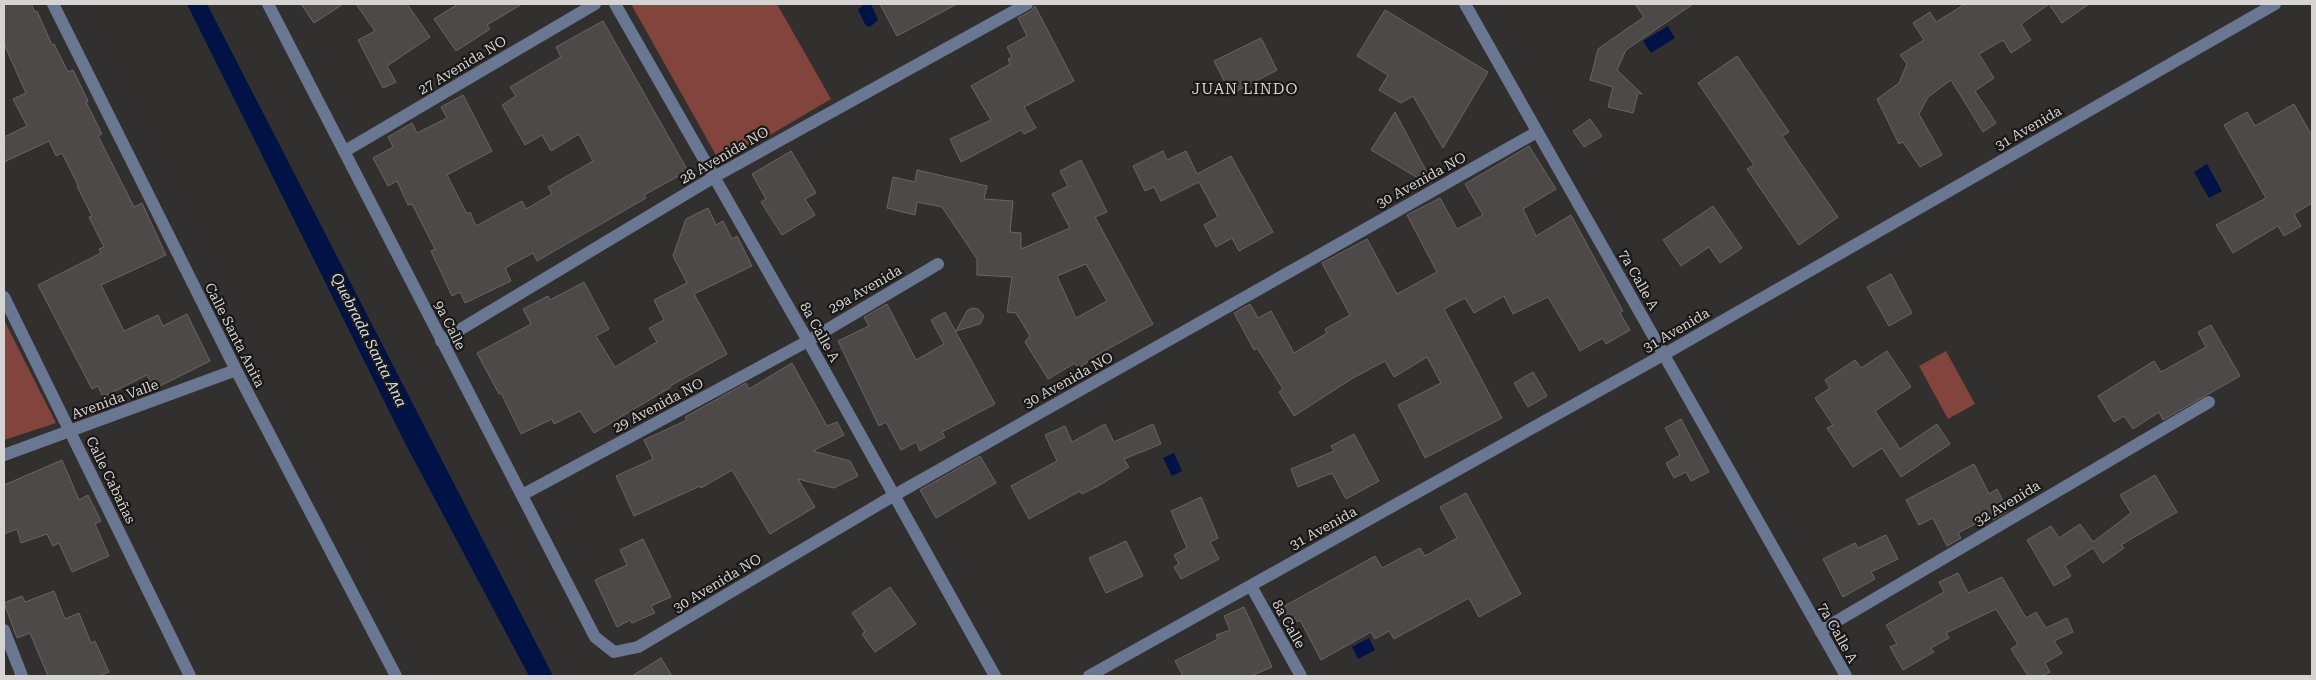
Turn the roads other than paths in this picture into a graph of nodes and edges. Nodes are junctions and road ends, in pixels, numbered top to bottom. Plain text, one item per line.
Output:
1 (53, 4) edge
2 (268, 4) edge
3 (595, 4) edge
4 (615, 4) edge
5 (1026, 4) edge
6 (1465, 4) edge
7 (2275, 4) edge
8 (1537, 132) junction
9 (345, 152) junction
10 (714, 177) junction
11 (938, 264) dead end
12 (4, 297) edge
13 (441, 341) junction
14 (808, 341) junction
15 (1664, 355) junction
16 (236, 370) junction
17 (2209, 402) dead end
18 (70, 431) junction
19 (4, 455) edge
20 (522, 495) junction
21 (893, 496) junction
22 (1251, 586) junction
23 (4, 630) edge
24 (1820, 630) junction
25 (614, 652) joint
26 (22, 676) edge
27 (190, 676) edge
28 (396, 676) edge
29 (995, 676) edge
30 (1089, 676) edge
31 (1301, 676) edge
32 (1846, 676) edge

1 - 16 street, Calle Santa Anita
2 - 9 street, 9a Calle
3 - 9 street, 27 Avenida NO
4 - 10 street, 8a Calle A
5 - 10 street, 28 Avenida NO
6 - 8 street, 7a Calle A
7 - 15 street, 31 Avenida
8 - 15 street, 7a Calle A
8 - 21 street, 30 Avenida NO
9 - 13 street, 9a Calle
10 - 13 street, 28 Avenida NO
10 - 14 street, 8a Calle A
11 - 14 street, 29a Avenida
12 - 18 street, Calle Cabañas
13 - 20 street, 9a Calle
14 - 20 street, 29 Avenida NO
14 - 21 street, 8a Calle A
15 - 22 street, 31 Avenida
15 - 24 street, 7a Calle A
16 - 18 street, Avenida Valle
16 - 28 street, Calle Santa Anita
17 - 24 street, 32 Avenida
18 - 19 street, Avenida Valle
18 - 27 street, Calle Cabañas
20 - 25 street, 9a Calle
21 - 25 street, 30 Avenida NO
21 - 29 street, 8a Calle A
22 - 30 street, 31 Avenida
22 - 31 street, 8a Calle
23 - 26 street
24 - 32 street, 7a Calle A

